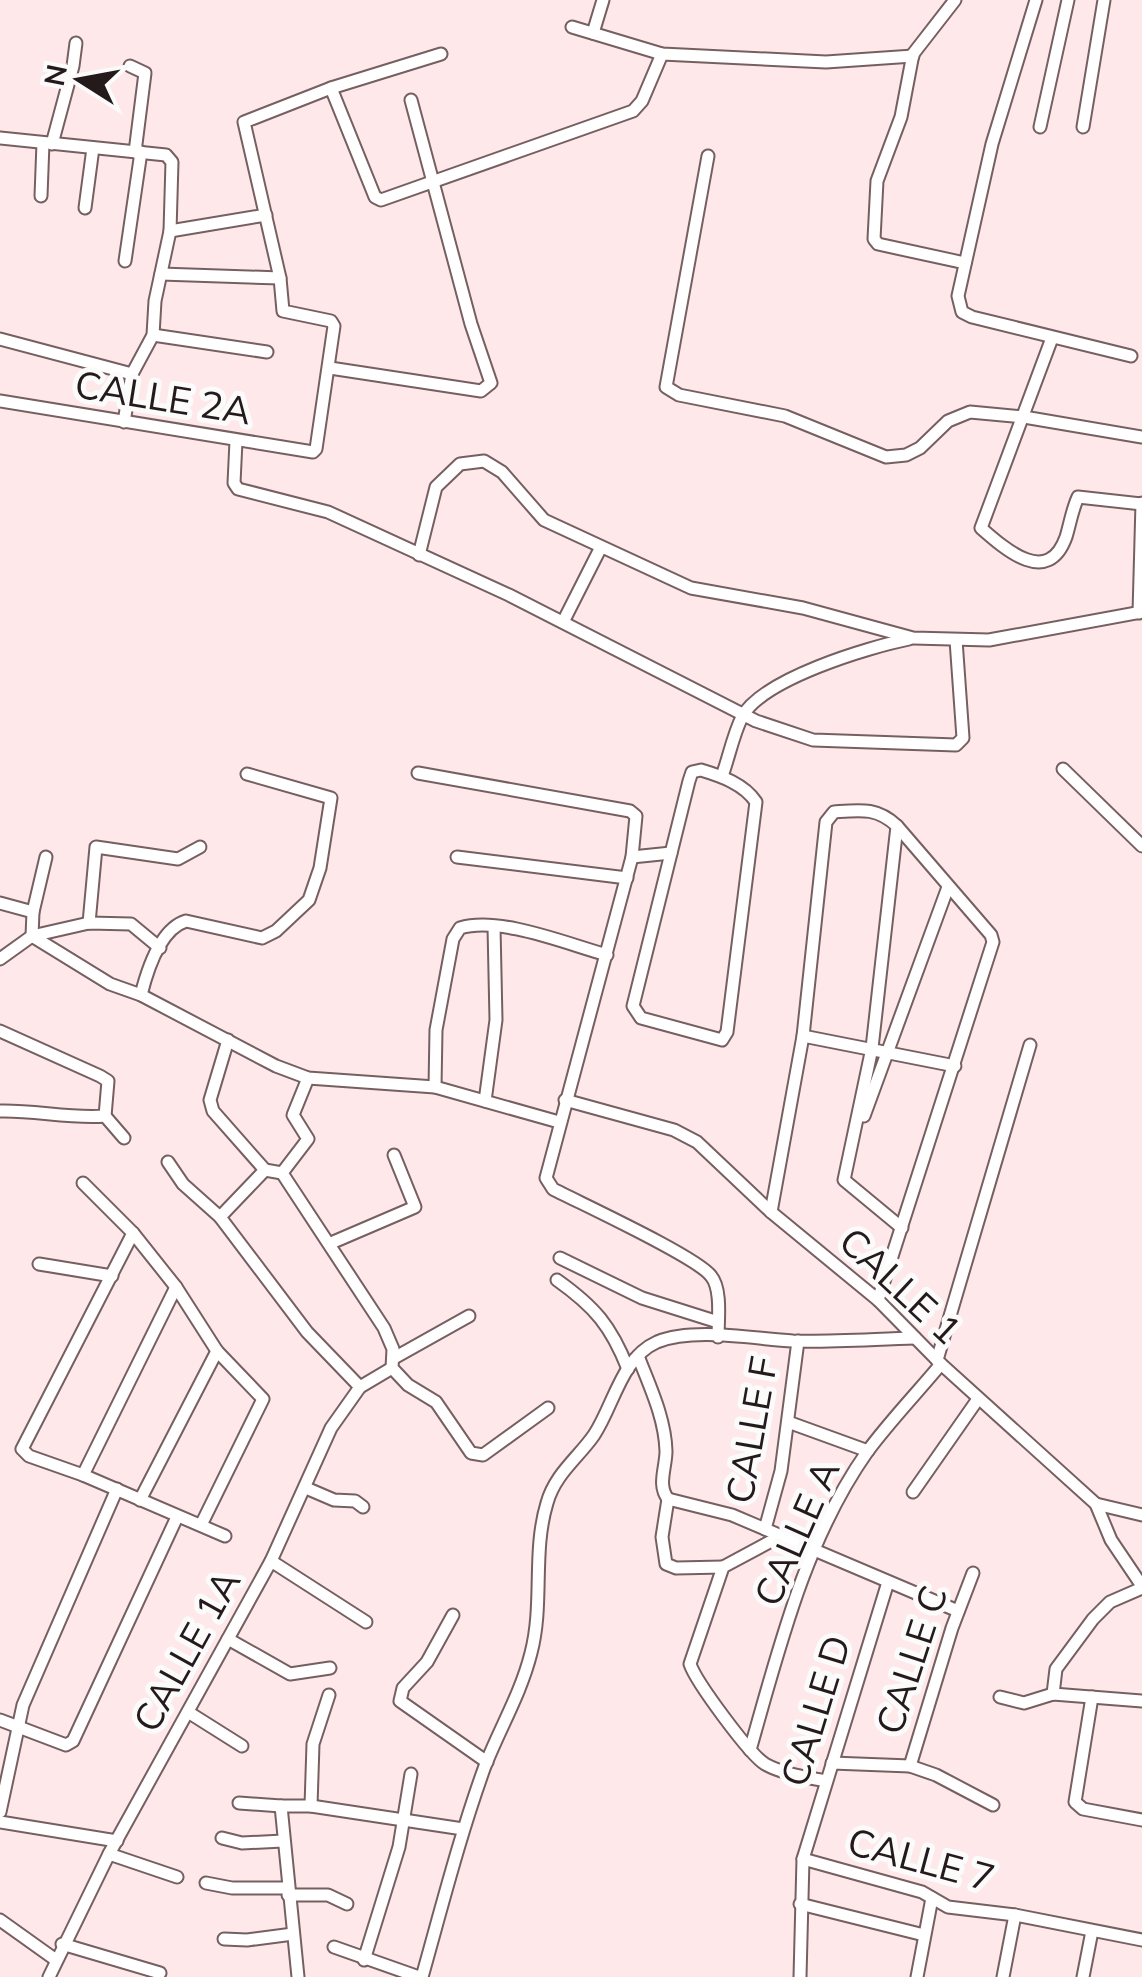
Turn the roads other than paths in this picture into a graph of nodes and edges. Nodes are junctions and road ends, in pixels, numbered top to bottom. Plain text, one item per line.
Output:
1 (603, 0) edge
2 (955, 0) edge
3 (1036, 0) edge
4 (1068, 0) edge
5 (1104, 0) edge
6 (572, 27) dead end
7 (593, 34) junction
8 (76, 43) dead end
9 (441, 54) dead end
10 (662, 54) junction
11 (913, 56) junction
12 (130, 66) dead end
13 (332, 88) junction
14 (411, 100) dead end
15 (1083, 126) dead end
16 (1040, 128) dead end
17 (0, 138) edge
18 (48, 143) junction
19 (93, 148) junction
20 (138, 152) junction
21 (708, 156) dead end
22 (433, 180) junction
23 (41, 196) dead end
24 (84, 208) dead end
25 (266, 215) junction
26 (170, 231) junction
27 (125, 261) dead end
28 (965, 262) junction
29 (161, 274) junction
30 (280, 278) junction
31 (153, 335) junction
32 (1052, 338) junction
33 (0, 339) edge
34 (267, 352) dead end
35 (1131, 356) dead end
36 (330, 368) junction
37 (132, 374) junction
38 (0, 401) edge
39 (1024, 417) junction
40 (124, 422) junction
41 (1142, 438) edge
42 (236, 441) junction
43 (1142, 504) edge
44 (600, 548) junction
45 (419, 554) junction
46 (1141, 612) edge
47 (563, 622) junction
48 (913, 638) junction
49 (956, 640) junction
50 (744, 714) junction
51 (1063, 769) dead end
52 (418, 773) dead end
53 (247, 774) dead end
54 (722, 776) junction
55 (897, 826) junction
56 (1142, 846) edge
57 (200, 847) dead end
58 (671, 852) junction
59 (46, 857) dead end
60 (457, 857) dead end
61 (632, 857) junction
62 (627, 878) junction
63 (948, 887) junction
64 (0, 903) edge
65 (33, 912) junction
66 (89, 924) junction
67 (494, 927) junction
68 (32, 936) junction
69 (160, 948) junction
70 (607, 954) junction
71 (0, 959) edge
72 (141, 995) junction
73 (0, 1031) edge
74 (802, 1036) junction
75 (228, 1040) junction
76 (1030, 1045) dead end
77 (872, 1048) junction
78 (889, 1052) junction
79 (956, 1066) junction
80 (308, 1078) junction
81 (435, 1087) junction
82 (565, 1100) junction
83 (485, 1101) junction
84 (0, 1111) edge
85 (104, 1116) junction
86 (560, 1122) junction
87 (124, 1138) dead end
88 (854, 1143) junction
89 (394, 1155) dead end
90 (168, 1162) dead end
91 (265, 1170) junction
92 (282, 1173) junction
93 (83, 1183) dead end
94 (771, 1212) junction
95 (220, 1218) junction
96 (902, 1228) junction
97 (133, 1233) junction
98 (331, 1243) junction
99 (560, 1258) dead end
100 (39, 1264) dead end
101 (112, 1276) junction
102 (558, 1280) dead end
103 (176, 1287) junction
104 (878, 1300) junction
105 (469, 1316) dead end
106 (718, 1322) junction
107 (718, 1337) junction
108 (915, 1338) junction
109 (798, 1341) junction
110 (218, 1350) junction
111 (638, 1356) junction
112 (939, 1362) junction
113 (393, 1363) junction
114 (628, 1369) junction
115 (360, 1387) junction
116 (978, 1398) junction
117 (548, 1408) dead end
118 (788, 1422) junction
119 (868, 1451) junction
120 (83, 1476) junction
121 (306, 1488) junction
122 (117, 1490) junction
123 (913, 1492) dead end
124 (668, 1498) junction
125 (140, 1500) junction
126 (1096, 1504) junction
127 (363, 1506) dead end
128 (1142, 1515) edge
129 (177, 1517) junction
130 (202, 1526) junction
131 (765, 1529) junction
132 (225, 1536) dead end
133 (779, 1536) junction
134 (814, 1552) junction
135 (271, 1561) junction
136 (723, 1567) junction
137 (973, 1573) dead end
138 (888, 1582) junction
139 (1142, 1587) edge
140 (958, 1612) junction
141 (453, 1615) dead end
142 (366, 1622) dead end
143 (228, 1639) junction
144 (330, 1668) dead end
145 (1053, 1694) junction
146 (330, 1695) dead end
147 (1000, 1697) dead end
148 (1092, 1697) junction
149 (1142, 1701) edge
150 (188, 1712) junction
151 (0, 1720) edge
152 (18, 1726) junction
153 (242, 1746) dead end
154 (750, 1750) junction
155 (487, 1762) junction
156 (832, 1763) junction
157 (910, 1766) junction
158 (411, 1774) dead end
159 (826, 1782) junction
160 (240, 1803) dead end
161 (993, 1804) dead end
162 (311, 1806) junction
163 (280, 1808) junction
164 (0, 1812) edge
165 (404, 1820) junction
166 (1142, 1820) edge
167 (0, 1822) edge
168 (463, 1829) junction
169 (222, 1838) dead end
170 (117, 1841) junction
171 (282, 1841) junction
172 (109, 1854) junction
173 (803, 1859) junction
174 (177, 1877) dead end
175 (206, 1883) dead end
176 (288, 1891) junction
177 (932, 1898) junction
178 (348, 1904) dead end
179 (800, 1904) junction
180 (1015, 1916) junction
181 (0, 1920) edge
182 (1092, 1931) junction
183 (292, 1934) junction
184 (924, 1935) junction
185 (224, 1939) dead end
186 (1142, 1940) edge
187 (62, 1944) junction
188 (334, 1948) dead end
189 (56, 1960) junction
190 (364, 1960) junction
191 (160, 1972) dead end
192 (298, 1976) edge
193 (49, 1977) edge
194 (288, 1977) edge
195 (420, 1977) edge
196 (800, 1977) edge
197 (917, 1977) edge
198 (1003, 1977) edge
199 (1083, 1977) edge

1 - 7 street
2 - 11 street
3 - 28 street
4 - 16 street
5 - 15 street
6 - 7 street
7 - 10 street
8 - 18 street
9 - 13 street
10 - 11 street
10 - 22 street
11 - 28 street
12 - 20 street
13 - 22 street
13 - 25 street
14 - 22 street
17 - 18 street
18 - 19 street
18 - 23 street
19 - 20 street
19 - 24 street
20 - 26 street
20 - 27 street
21 - 39 street
22 - 36 street
25 - 26 street
25 - 30 street
26 - 29 street
28 - 32 street
29 - 30 street
29 - 31 street
30 - 36 street
31 - 34 street
31 - 37 street
32 - 35 street
32 - 39 street
33 - 37 street
36 - 42 street, CALLE 2A
37 - 40 street
38 - 40 street, CALLE 2A
39 - 41 street
39 - 43 street
40 - 42 street, CALLE 2A
42 - 45 street
43 - 46 street
44 - 45 street
44 - 47 street
44 - 48 street
45 - 47 street
46 - 49 street
47 - 50 street
48 - 49 street
48 - 50 street
49 - 50 street
50 - 54 street
51 - 56 street
52 - 61 street
53 - 69 street
54 - 58 street
54 - 58 street
55 - 63 street
55 - 74 street
55 - 77 street
57 - 66 street
58 - 61 street
59 - 65 street
60 - 62 street
61 - 62 street
62 - 70 street
63 - 78 street
63 - 79 street
64 - 65 street
65 - 68 street
66 - 68 street
66 - 69 street
67 - 70 street
67 - 81 street
67 - 83 street
68 - 71 street
68 - 72 street
69 - 72 street
70 - 82 street
72 - 75 street
73 - 85 street
74 - 77 street
74 - 94 street
75 - 80 street
75 - 91 street
76 - 112 street
77 - 78 street
77 - 88 street
78 - 79 street
78 - 88 street
79 - 96 street
80 - 81 street
80 - 92 street
81 - 83 street
82 - 86 street
82 - 94 street, CALLE 1
83 - 86 street
84 - 85 street
85 - 87 street
86 - 106 street
88 - 96 street
89 - 98 street
90 - 95 street
91 - 92 street
91 - 95 street
92 - 98 street
93 - 97 street
94 - 104 street, CALLE 1
95 - 115 street
96 - 104 street
97 - 101 street
97 - 103 street
98 - 113 street
99 - 106 street
100 - 101 street
101 - 120 street
102 - 114 street
103 - 110 street
103 - 120 street
104 - 108 street, CALLE 1
105 - 113 street, CALLE 1A
106 - 107 street
107 - 109 street
107 - 111 street
108 - 109 street
108 - 112 street, CALLE 1
109 - 118 street, CALLE F
110 - 125 street
110 - 130 street
111 - 114 street
111 - 124 street
112 - 116 street, CALLE 1
112 - 119 street, CALLE A
113 - 115 street, CALLE 1A
113 - 117 street
114 - 155 street
115 - 121 street, CALLE 1A
116 - 123 street
116 - 126 street, CALLE 1
118 - 119 street
118 - 131 street, CALLE F
119 - 134 street, CALLE A
120 - 122 street
121 - 127 street
121 - 135 street, CALLE 1A
122 - 125 street
122 - 152 street
124 - 131 street
124 - 136 street
125 - 129 street
126 - 128 street
126 - 139 street, CALLE 1
129 - 130 street
129 - 152 street
130 - 132 street
131 - 133 street
133 - 134 street
133 - 136 street
134 - 138 street
134 - 154 street, CALLE A
135 - 142 street
135 - 143 street, CALLE 1A
136 - 154 street
137 - 140 street, CALLE C
138 - 140 street
138 - 156 street, CALLE D
139 - 145 street
140 - 157 street, CALLE C
141 - 155 street
143 - 144 street
143 - 150 street, CALLE 1A
145 - 147 street
145 - 148 street
146 - 162 street
148 - 149 street
148 - 166 street
150 - 153 street
150 - 170 street, CALLE 1A
151 - 152 street
152 - 164 street
154 - 159 street
155 - 168 street
156 - 157 street
156 - 159 street, CALLE D
157 - 161 street
158 - 165 street
159 - 173 street, CALLE D
160 - 163 street
162 - 163 street
162 - 165 street
163 - 171 street
165 - 168 street
165 - 190 street
167 - 170 street
168 - 195 street
169 - 171 street
170 - 172 street, CALLE 1A
171 - 176 street
172 - 174 street
172 - 187 street, CALLE 1A
173 - 177 street, CALLE 7
173 - 179 street, CALLE D
175 - 176 street
176 - 178 street
176 - 183 street
177 - 180 street, CALLE 7
177 - 184 street
179 - 184 street
179 - 196 street, CALLE D
180 - 182 street, CALLE 7
180 - 198 street
181 - 189 street
182 - 186 street, CALLE 7
182 - 199 street
183 - 185 street
183 - 192 street
184 - 197 street
187 - 189 street, CALLE 1A
187 - 191 street
188 - 190 street
189 - 193 street, CALLE 1A
190 - 195 street
192 - 194 street

